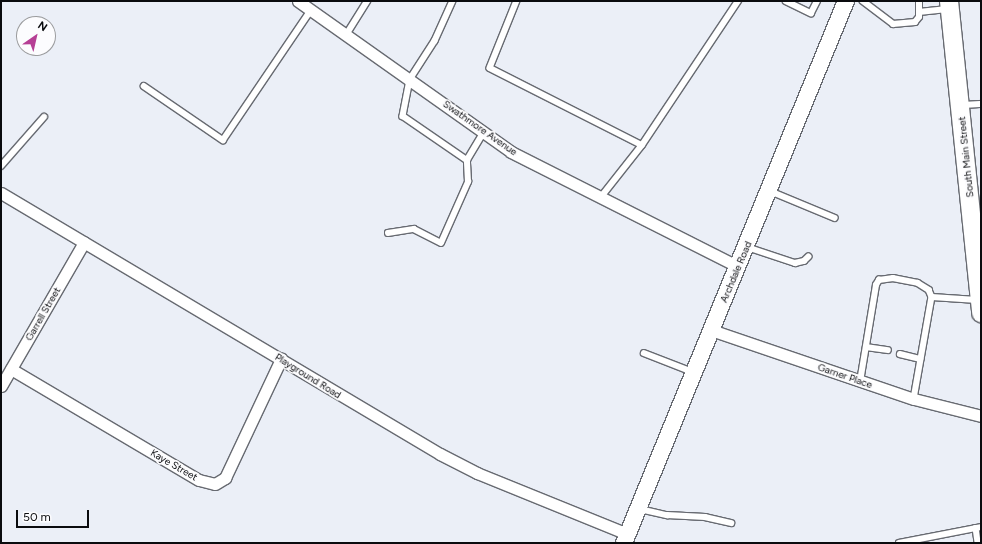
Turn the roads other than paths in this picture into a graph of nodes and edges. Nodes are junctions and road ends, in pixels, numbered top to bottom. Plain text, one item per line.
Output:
1 (298, 1) edge
2 (366, 1) edge
3 (453, 1) edge
4 (517, 1) edge
5 (738, 1) edge
6 (786, 1) edge
7 (817, 1) edge
8 (846, 1) edge
9 (918, 1) edge
10 (866, 2) edge
11 (949, 5) edge
12 (311, 10) junction
13 (919, 12) junction
14 (346, 35) junction
15 (410, 80) junction
16 (144, 86) dead end
17 (981, 104) edge
18 (960, 105) junction
19 (44, 117) dead end
20 (484, 132) junction
21 (642, 145) junction
22 (467, 160) junction
23 (1, 166) edge
24 (769, 191) junction
25 (1, 193) edge
26 (602, 197) junction
27 (835, 218) dead end
28 (388, 233) dead end
29 (84, 242) junction
30 (747, 247) junction
31 (979, 255) edge
32 (808, 257) dead end
33 (739, 266) junction
34 (932, 298) junction
35 (980, 307) edge
36 (711, 330) junction
37 (866, 347) junction
38 (888, 350) dead end
39 (644, 353) dead end
40 (900, 354) dead end
41 (281, 359) junction
42 (920, 359) junction
43 (11, 369) junction
44 (694, 372) junction
45 (860, 382) junction
46 (1, 386) edge
47 (914, 399) junction
48 (981, 416) edge
49 (638, 508) junction
50 (731, 523) dead end
51 (978, 528) edge
52 (625, 539) edge
53 (899, 543) edge
54 (978, 543) edge

1 - 12 street, Swathmore Avenue
2 - 14 lane
3 - 15 lane
4 - 21 lane
5 - 21 lane
6 - 7 lane
8 - 24 main road, Archdale Road
9 - 13 lane
10 - 13 lane
11 - 13 lane
11 - 18 main road, South Main Street
12 - 14 street, Swathmore Avenue
12 - 16 lane
14 - 15 street, Swathmore Avenue
15 - 20 street, Swathmore Avenue
15 - 22 lane
17 - 18 lane
18 - 31 main road, South Main Street
19 - 23 lane
20 - 22 lane
20 - 26 street, Swathmore Avenue
21 - 26 lane
22 - 28 lane
24 - 27 lane
24 - 30 main road, Archdale Road
25 - 29 street, Playground Road
26 - 33 street, Swathmore Avenue
29 - 41 street, Playground Road
29 - 43 street, Garrell Street
30 - 32 lane
30 - 33 main road, Archdale Road
31 - 35 main road, South Main Street
33 - 36 main road, Archdale Road
34 - 35 lane
34 - 37 lane
34 - 42 lane
36 - 44 main road, Archdale Road
36 - 45 street, Garner Place
37 - 38 lane
37 - 45 lane
39 - 44 lane
40 - 42 lane
41 - 43 street, Kaye Street
41 - 52 street, Playground Road
42 - 47 lane
43 - 46 street, Garrell Street
44 - 49 main road, Archdale Road
45 - 47 street, Garner Place
47 - 48 street, Garner Place
49 - 50 lane
49 - 52 main road, Archdale Road
51 - 53 lane
51 - 54 lane

